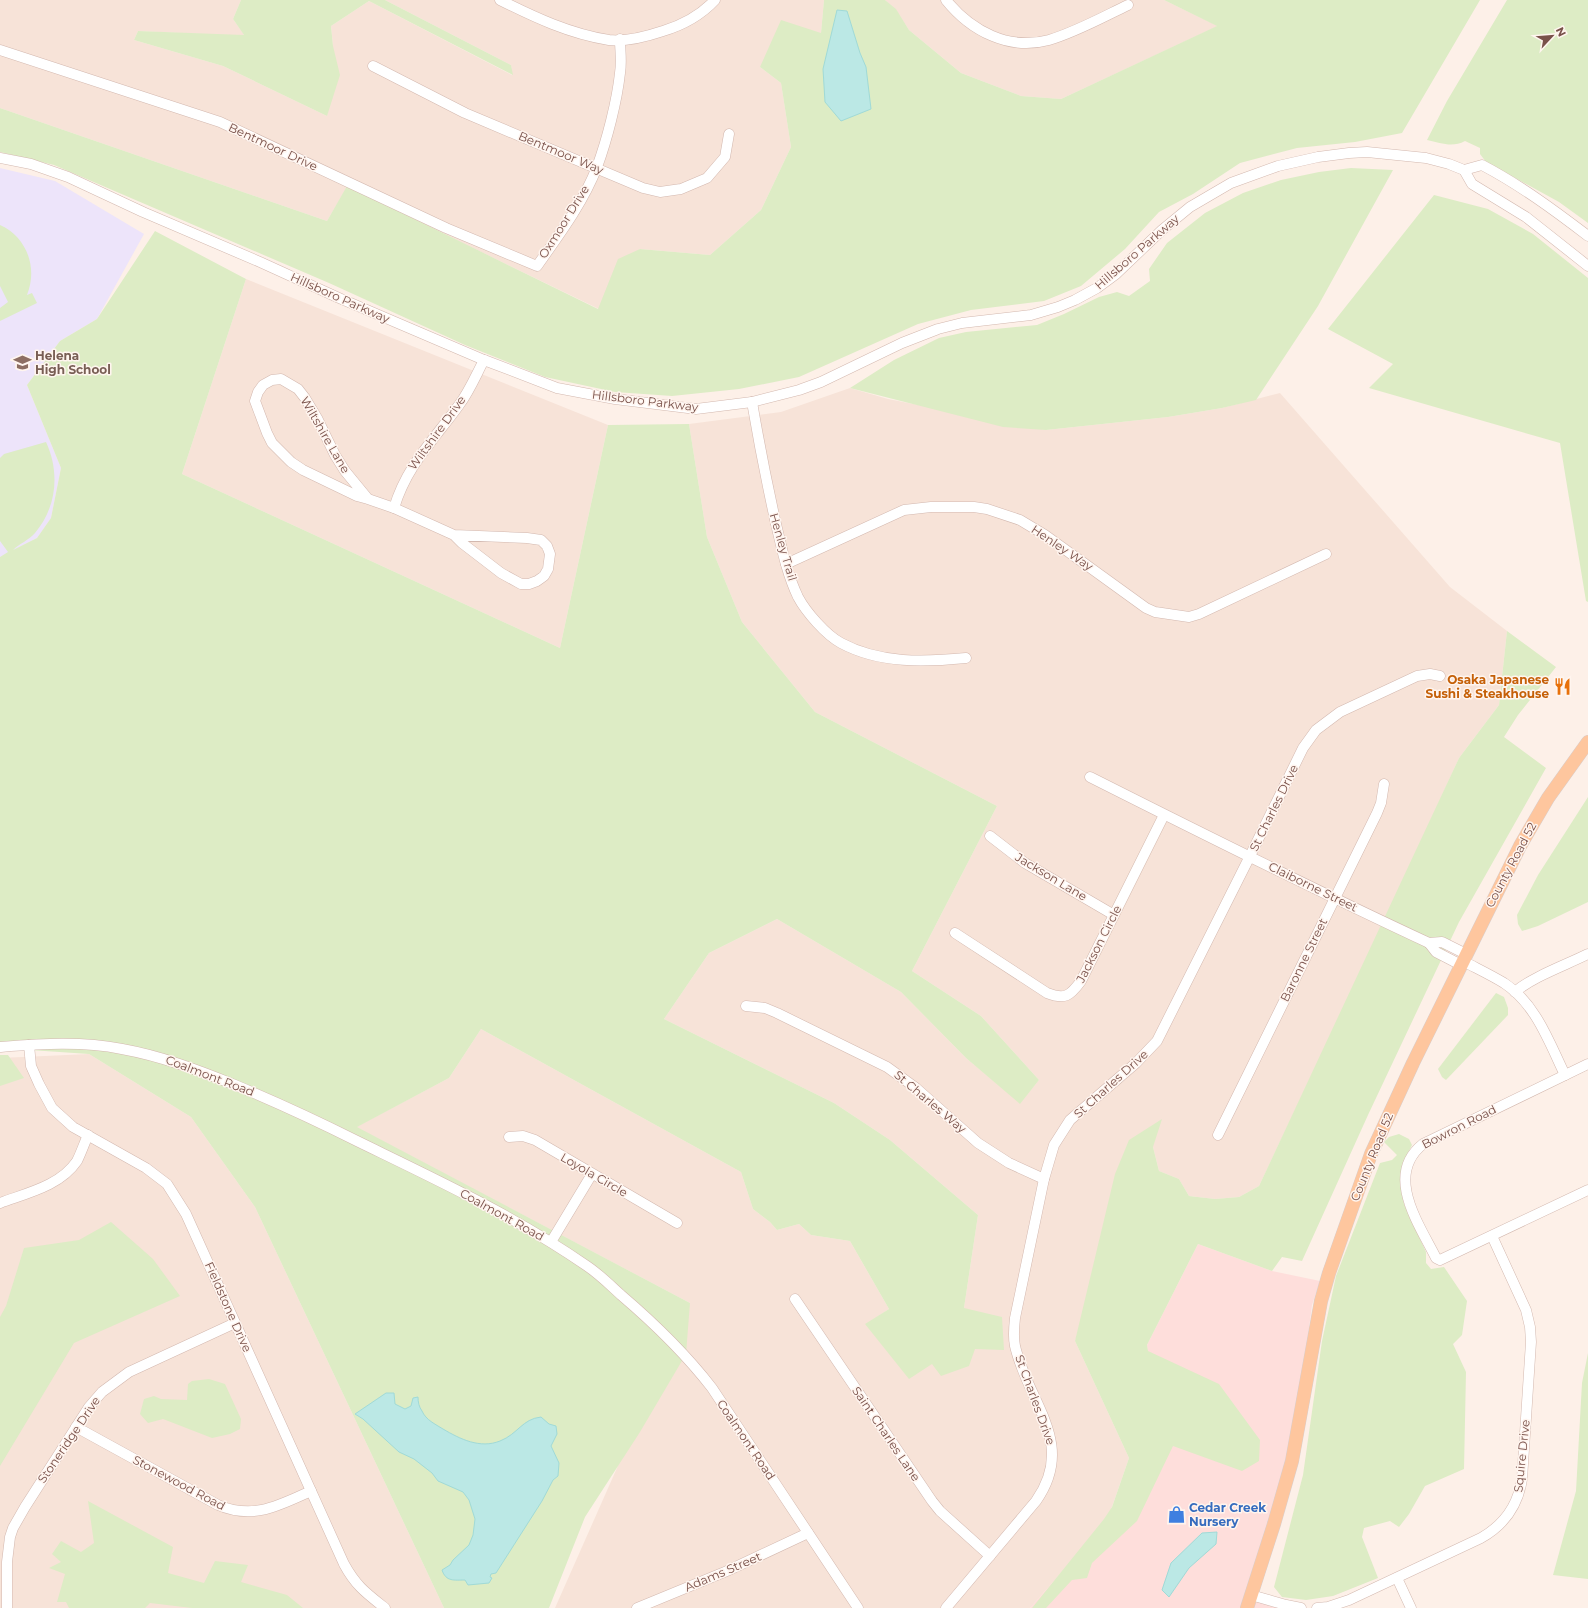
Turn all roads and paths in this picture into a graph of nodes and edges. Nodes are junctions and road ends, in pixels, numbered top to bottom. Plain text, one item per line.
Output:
1 (500, 0) edge
2 (715, 0) edge
3 (946, 0) edge
4 (1128, 6) dead end
5 (620, 39) junction
6 (0, 50) edge
7 (373, 66) dead end
8 (730, 134) dead end
9 (0, 158) edge
10 (597, 167) junction
11 (1464, 170) junction
12 (1588, 236) edge
13 (537, 266) joint
14 (1588, 266) edge
15 (484, 360) junction
16 (752, 402) junction
17 (368, 499) junction
18 (394, 508) junction
19 (454, 534) dead end
20 (1326, 554) dead end
21 (786, 564) junction
22 (966, 658) dead end
23 (1440, 676) dead end
24 (1588, 742) edge
25 (1090, 777) dead end
26 (1384, 784) dead end
27 (1164, 815) junction
28 (990, 836) dead end
29 (1250, 856) junction
30 (1335, 899) junction
31 (1114, 915) junction
32 (954, 933) dead end
33 (1588, 954) edge
34 (1463, 960) junction
35 (1515, 992) junction
36 (746, 1006) dead end
37 (29, 1045) junction
38 (0, 1047) edge
39 (1588, 1064) edge
40 (1565, 1075) junction
41 (1218, 1135) dead end
42 (88, 1136) junction
43 (509, 1136) dead end
44 (592, 1174) junction
45 (1044, 1179) junction
46 (1588, 1190) edge
47 (0, 1204) edge
48 (677, 1223) dead end
49 (1492, 1236) junction
50 (551, 1242) junction
51 (795, 1299) dead end
52 (235, 1323) junction
53 (76, 1427) junction
54 (311, 1492) junction
55 (808, 1533) junction
56 (990, 1556) junction
57 (3, 1562) edge
58 (1397, 1578) junction
59 (1251, 1595) junction
60 (8, 1608) edge
61 (385, 1608) edge
62 (637, 1608) edge
63 (858, 1608) edge
64 (946, 1608) edge
65 (1247, 1608) edge
66 (1301, 1608) edge
67 (1317, 1608) edge
68 (1411, 1608) edge

1 - 5 street
2 - 5 street
3 - 4 street
5 - 10 street, Oxmoor Drive
6 - 13 street, Bentmoor Drive
7 - 10 street, Bentmoor Way
8 - 10 street, Bentmoor Way
9 - 15 street, Hillsboro Parkway
10 - 13 street, Oxmoor Drive
11 - 12 street
11 - 14 street
11 - 16 street, Hillsboro Parkway
15 - 16 street, Hillsboro Parkway
15 - 18 street, Wiltshire Drive
16 - 21 street, Henley Trail
17 - 17 street, Wiltshire Lane
17 - 18 street, Wiltshire Lane
18 - 19 street, Wiltshire Lane
20 - 21 street, Henley Way
21 - 22 street, Henley Trail
23 - 29 street, St Charles Drive
24 - 34 main road, County Road 52
25 - 27 street, Claiborne Street
26 - 30 street, Baronne Street
27 - 29 street, Claiborne Street
27 - 31 street, Jackson Circle
28 - 31 street, Jackson Lane
29 - 30 street, Claiborne Street
29 - 45 street, St Charles Drive
30 - 34 street, Claiborne Street
30 - 41 street, Baronne Street
31 - 32 street, Jackson Circle
33 - 35 street
34 - 35 street, Claiborne Street
34 - 59 main road, County Road 52
35 - 40 street, Claiborne Street
36 - 45 street, St Charles Way
37 - 38 street, Coalmont Road
37 - 42 street, Fieldstone Drive
37 - 50 street, Coalmont Road
39 - 40 street
40 - 49 street, Bowron Road
42 - 47 street
42 - 52 street, Fieldstone Drive
43 - 44 street, Loyola Circle
44 - 48 street, Loyola Circle
44 - 50 street
45 - 56 street, St Charles Drive
46 - 49 street, Bowron Road
49 - 58 street, Squire Drive
50 - 55 street, Coalmont Road
51 - 56 street, Saint Charles Lane
52 - 53 street, Stoneridge Drive
52 - 54 street, Fieldstone Drive
53 - 54 street, Stonewood Road
53 - 57 street, Stoneridge Drive
54 - 61 street, Fieldstone Drive
55 - 62 street, Adams Street
55 - 63 street, Coalmont Road
56 - 64 street, St Charles Drive
57 - 60 street, Stoneridge Drive
58 - 67 street, Squire Drive
58 - 68 street
59 - 65 main road, County Road 52
59 - 66 street

